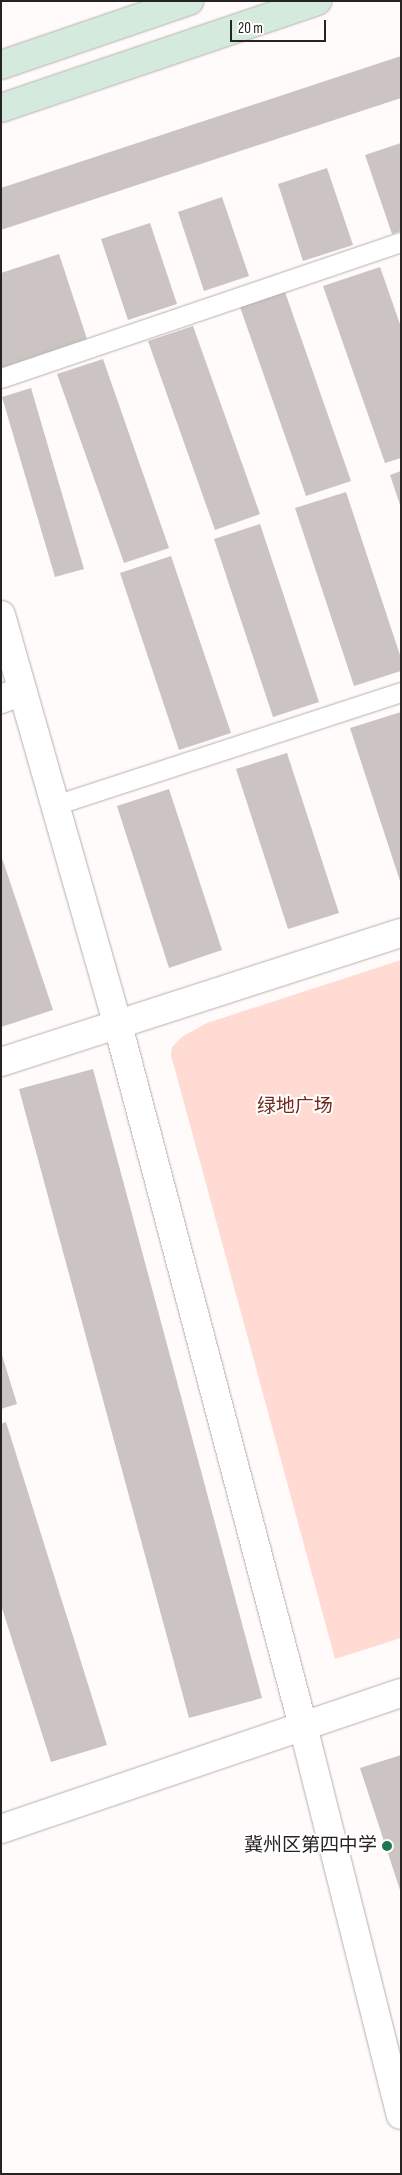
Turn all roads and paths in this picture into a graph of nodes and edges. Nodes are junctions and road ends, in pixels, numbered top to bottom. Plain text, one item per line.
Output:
1 (189, 1) edge
2 (317, 1) edge
3 (1, 65) edge
4 (1, 108) edge
5 (401, 242) edge
6 (1, 378) edge
7 (1, 615) edge
8 (401, 692) edge
9 (12, 695) edge
10 (55, 805) junction
11 (401, 933) edge
12 (118, 1025) junction
13 (1, 1062) edge
14 (401, 1693) edge
15 (303, 1726) junction
16 (1, 1829) edge
17 (401, 2115) edge

1 - 3 main road
2 - 4 main road
5 - 6 lane
7 - 9 street
8 - 10 lane
9 - 10 street
10 - 12 street
11 - 12 street
12 - 13 street
12 - 15 street
14 - 15 street
15 - 16 street
15 - 17 street

